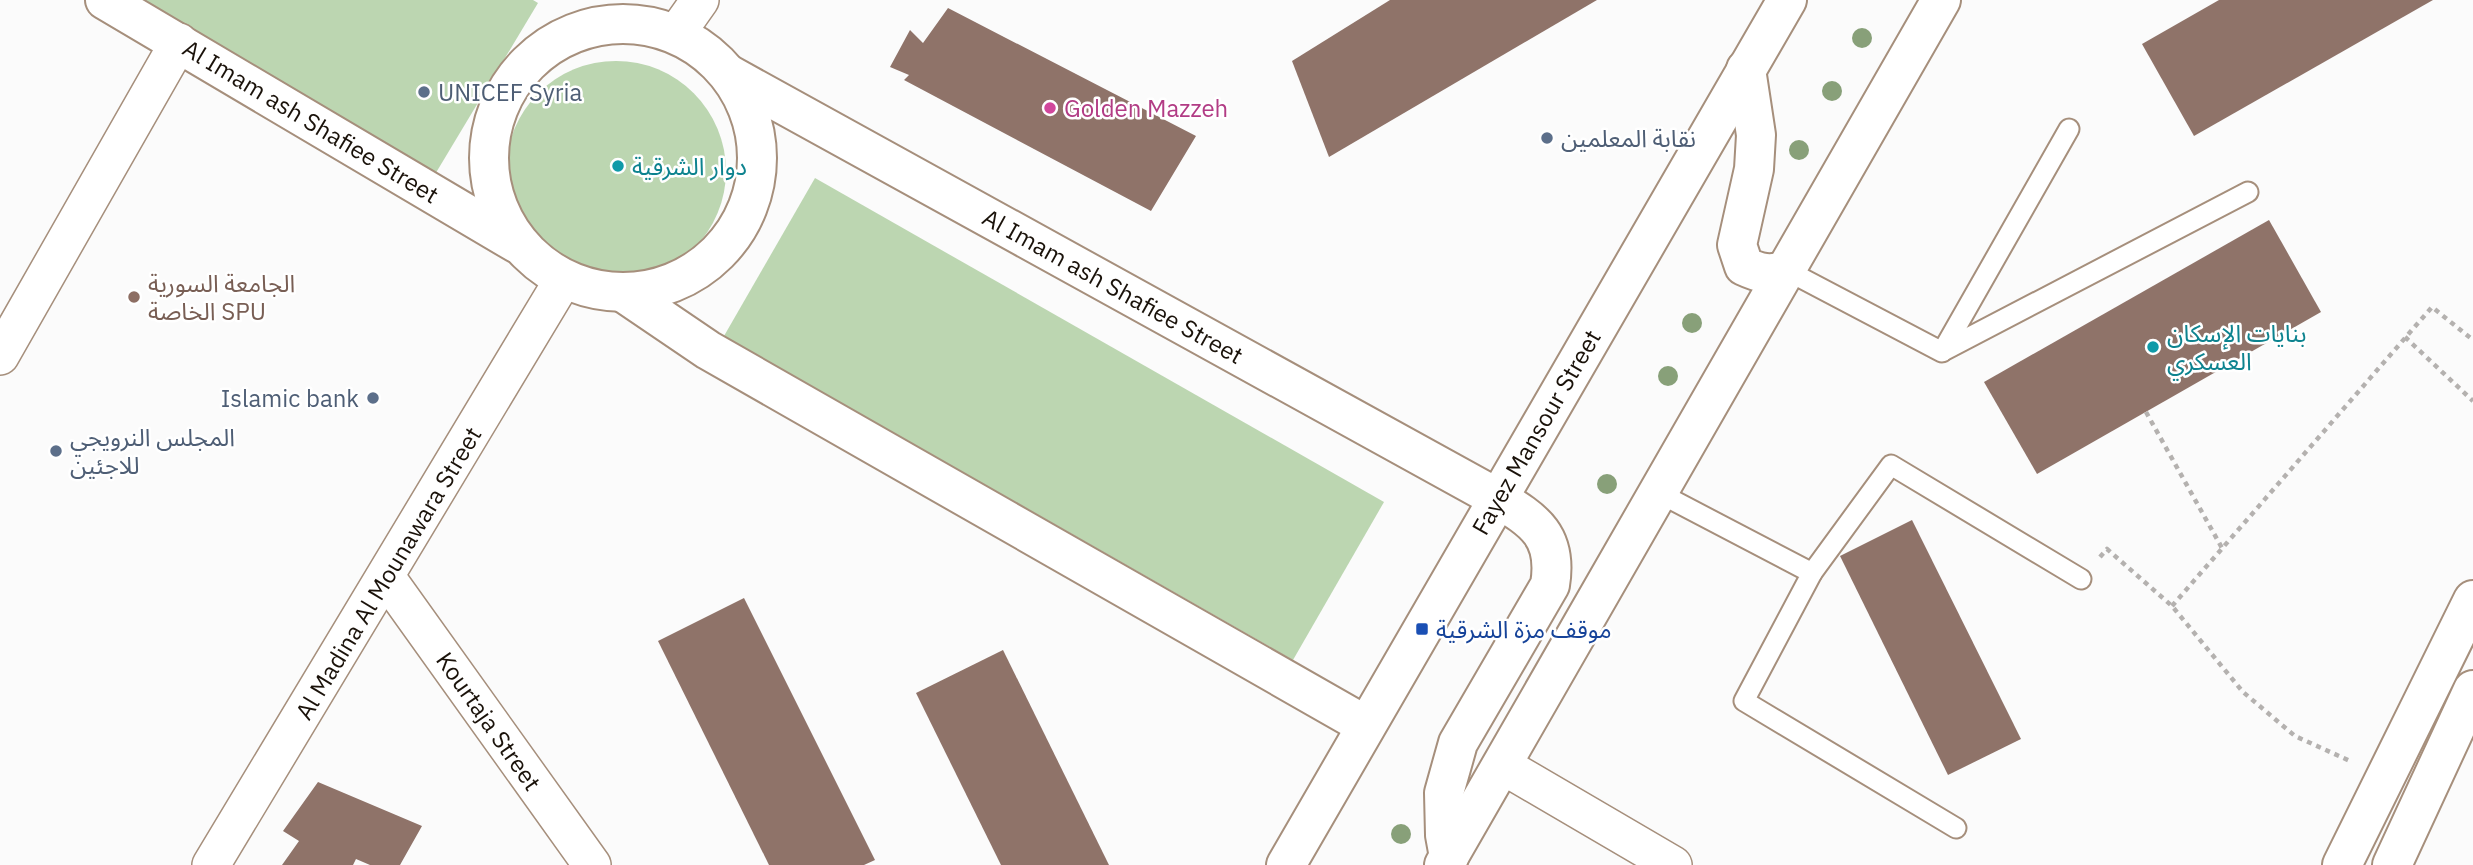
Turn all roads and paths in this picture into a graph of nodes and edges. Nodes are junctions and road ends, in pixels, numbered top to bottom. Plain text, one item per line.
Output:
1 (105, 0) edge
2 (700, 0) edge
3 (1787, 0) edge
4 (1941, 0) edge
5 (611, 12) edge
6 (677, 34) junction
7 (179, 42) junction
8 (1746, 69) junction
9 (728, 74) junction
10 (2069, 129) dead end
11 (2248, 192) dead end
12 (517, 243) junction
13 (1786, 270) junction
14 (563, 279) junction
15 (624, 293) junction
16 (2405, 337) junction
17 (2473, 340) edge
18 (1942, 352) junction
19 (0, 356) edge
20 (2473, 401) edge
21 (2146, 412) dead end
22 (1659, 493) junction
23 (1497, 498) junction
24 (2222, 548) junction
25 (2107, 549) dead end
26 (1812, 573) junction
27 (386, 577) junction
28 (2081, 579) dead end
29 (2473, 600) edge
30 (2172, 606) junction
31 (2473, 690) edge
32 (1365, 724) junction
33 (1502, 765) junction
34 (2386, 777) junction
35 (1956, 828) dead end
36 (1447, 861) edge
37 (211, 865) edge
38 (592, 865) edge
39 (1286, 865) edge
40 (1673, 865) edge
41 (2342, 865) edge
42 (2392, 865) edge

1 - 7 main road, Al Imam ash Shafiee Street
2 - 6 street
3 - 8 main road, Fayez Mansour Street
4 - 13 main road
5 - 6 main road
5 - 12 main road
6 - 9 main road
7 - 12 main road, Al Imam ash Shafiee Street
7 - 19 street
8 - 13 main road
8 - 23 main road, Fayez Mansour Street
9 - 15 main road
9 - 23 main road, Al Imam ash Shafiee Street
10 - 18 lane
11 - 18 lane
12 - 14 main road
13 - 18 lane
13 - 22 main road
14 - 15 main road
14 - 27 street, Al Madina Al Mounawara Street
15 - 32 main road
16 - 17 path
16 - 20 path
16 - 24 path
21 - 24 path
22 - 26 lane
22 - 33 main road
23 - 32 main road, Fayez Mansour Street
23 - 36 main road, Al Imam ash Shafiee Street
24 - 30 path
25 - 30 path
26 - 28 lane
26 - 35 lane
27 - 37 street, Al Madina Al Mounawara Street
27 - 38 street, Kourtaja Street
29 - 34 main road
30 - 34 path
31 - 42 main road
32 - 39 main road, Fayez Mansour Street
33 - 36 main road
33 - 40 street
34 - 41 main road

